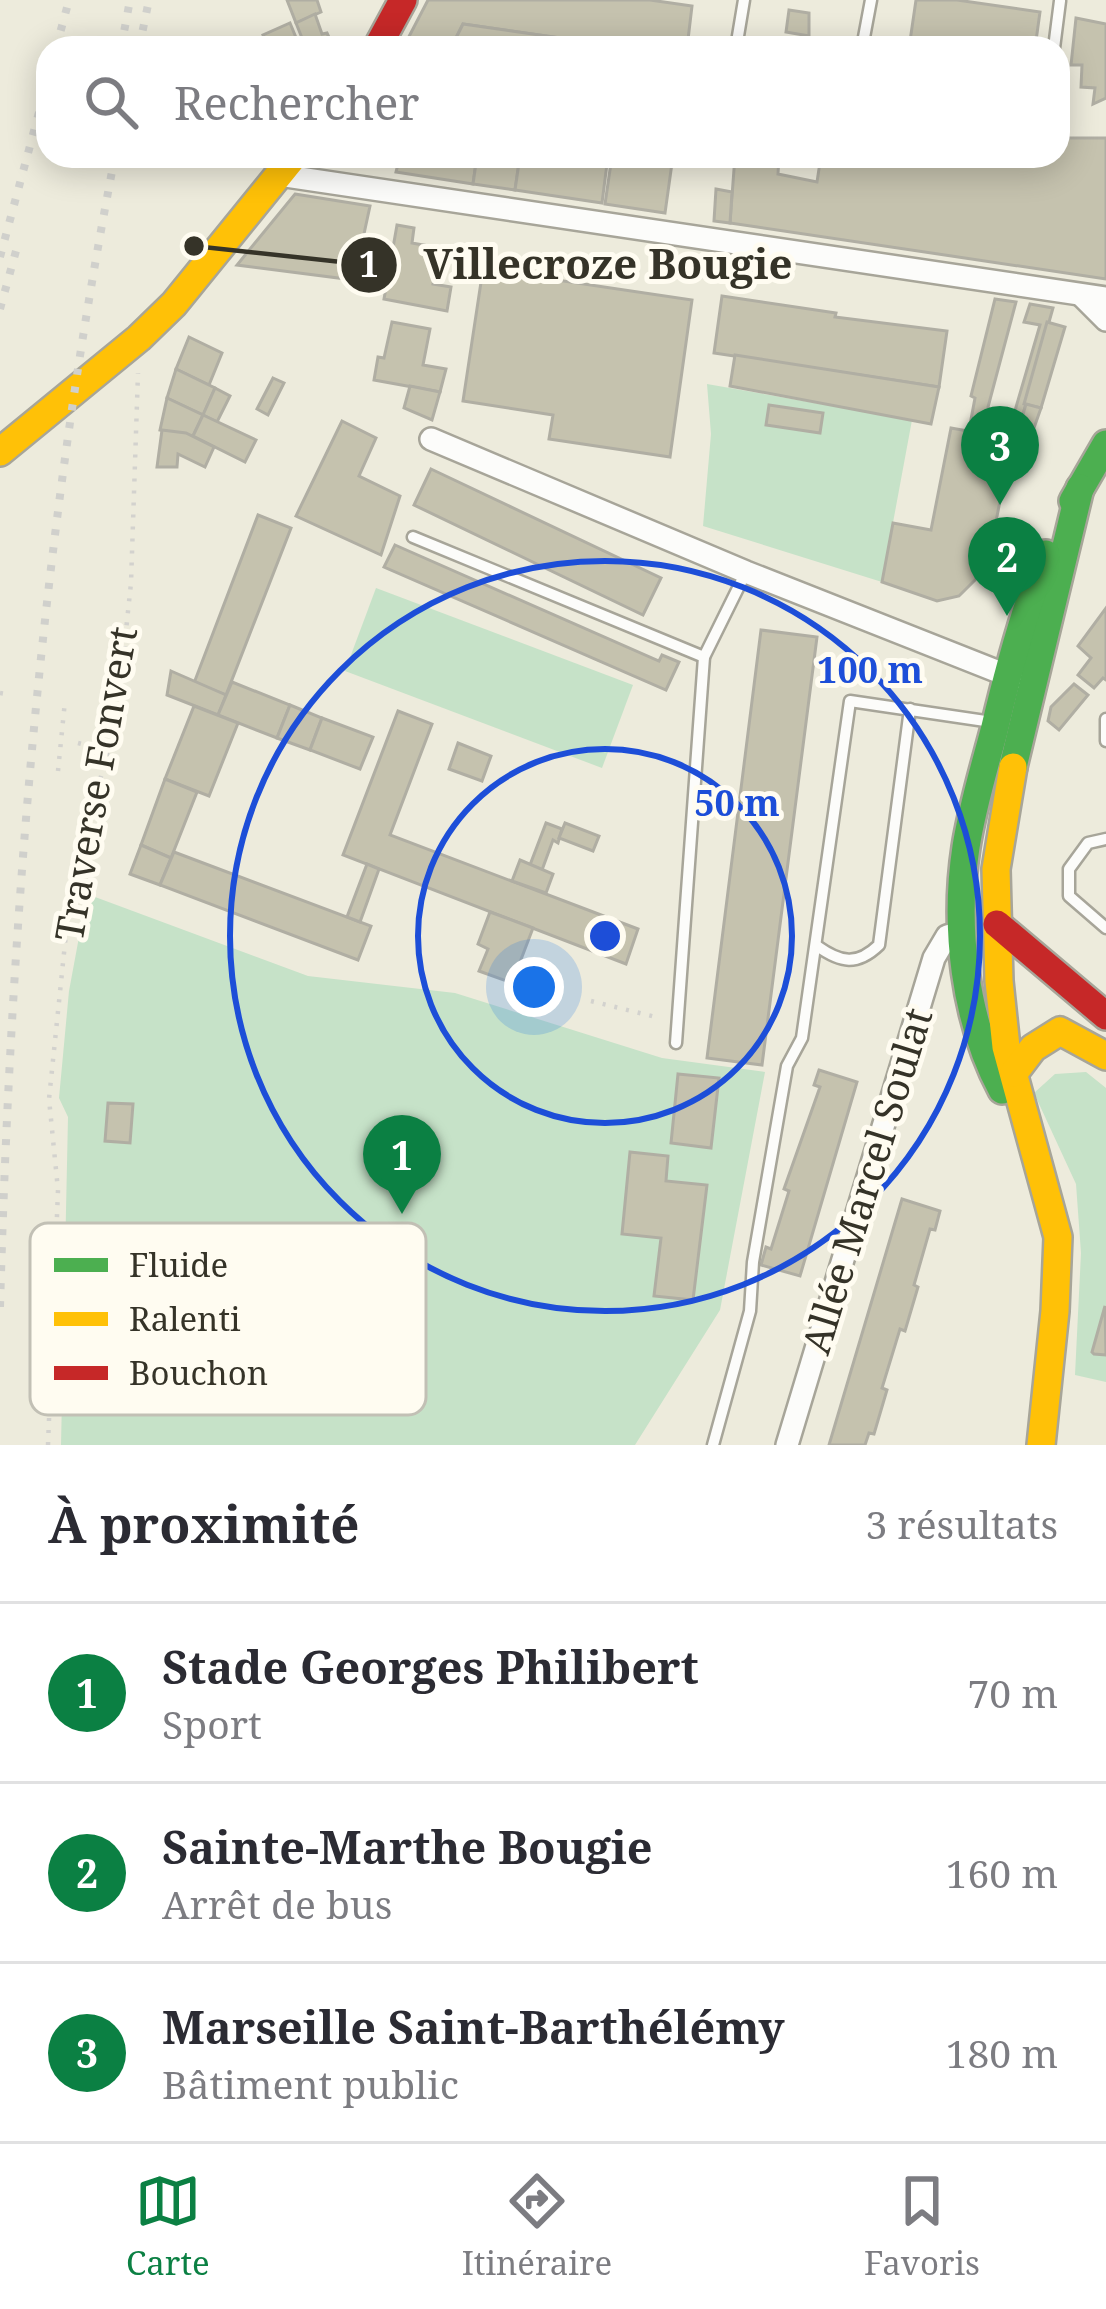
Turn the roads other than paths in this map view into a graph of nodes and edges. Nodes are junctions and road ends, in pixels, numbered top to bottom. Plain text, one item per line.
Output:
1 (403, 0) edge
2 (744, 0) edge
3 (871, 0) edge
4 (1050, 0) edge
5 (1061, 1) edge
6 (384, 36) edge
7 (738, 36) edge
8 (864, 36) edge
9 (1056, 36) edge
10 (285, 168) edge
11 (305, 168) edge
12 (1081, 295) junction
13 (1106, 298) edge
14 (1106, 320) edge
15 (431, 439) dead end
16 (1106, 444) edge
17 (0, 452) edge
18 (413, 537) dead end
19 (746, 572) junction
20 (704, 657) junction
21 (1019, 680) junction
22 (910, 709) junction
23 (1106, 719) edge
24 (1007, 725) junction
25 (1106, 741) edge
26 (1106, 839) edge
27 (997, 924) junction
28 (1106, 928) edge
29 (964, 931) junction
30 (817, 946) junction
31 (999, 982) junction
32 (972, 994) junction
33 (1081, 998) junction
34 (1000, 1010) junction
35 (1106, 1016) edge
36 (1060, 1031) junction
37 (676, 1043) dead end
38 (1106, 1056) edge
39 (1014, 1073) junction
40 (1027, 1123) junction
41 (713, 1445) edge
42 (788, 1445) edge
43 (1041, 1445) edge

1 - 6 street
2 - 7 lane
3 - 8 lane
4 - 5 lane
5 - 9 lane
10 - 17 street
11 - 12 street
12 - 13 street
12 - 14 street
15 - 19 street
16 - 21 street
18 - 20 lane
19 - 20 lane
19 - 21 street
20 - 37 lane
21 - 24 street
22 - 24 lane
22 - 30 lane
22 - 30 lane
23 - 25 lane
24 - 27 street
24 - 29 street
26 - 28 lane
27 - 31 street
27 - 33 street
29 - 32 street
29 - 42 street, Allée Marcel Soulat
30 - 41 lane
31 - 32 street
31 - 33 street
31 - 34 street
32 - 34 street
32 - 40 street
33 - 35 street
34 - 36 street
34 - 39 street
36 - 38 street
36 - 39 street
39 - 40 street
40 - 43 street

